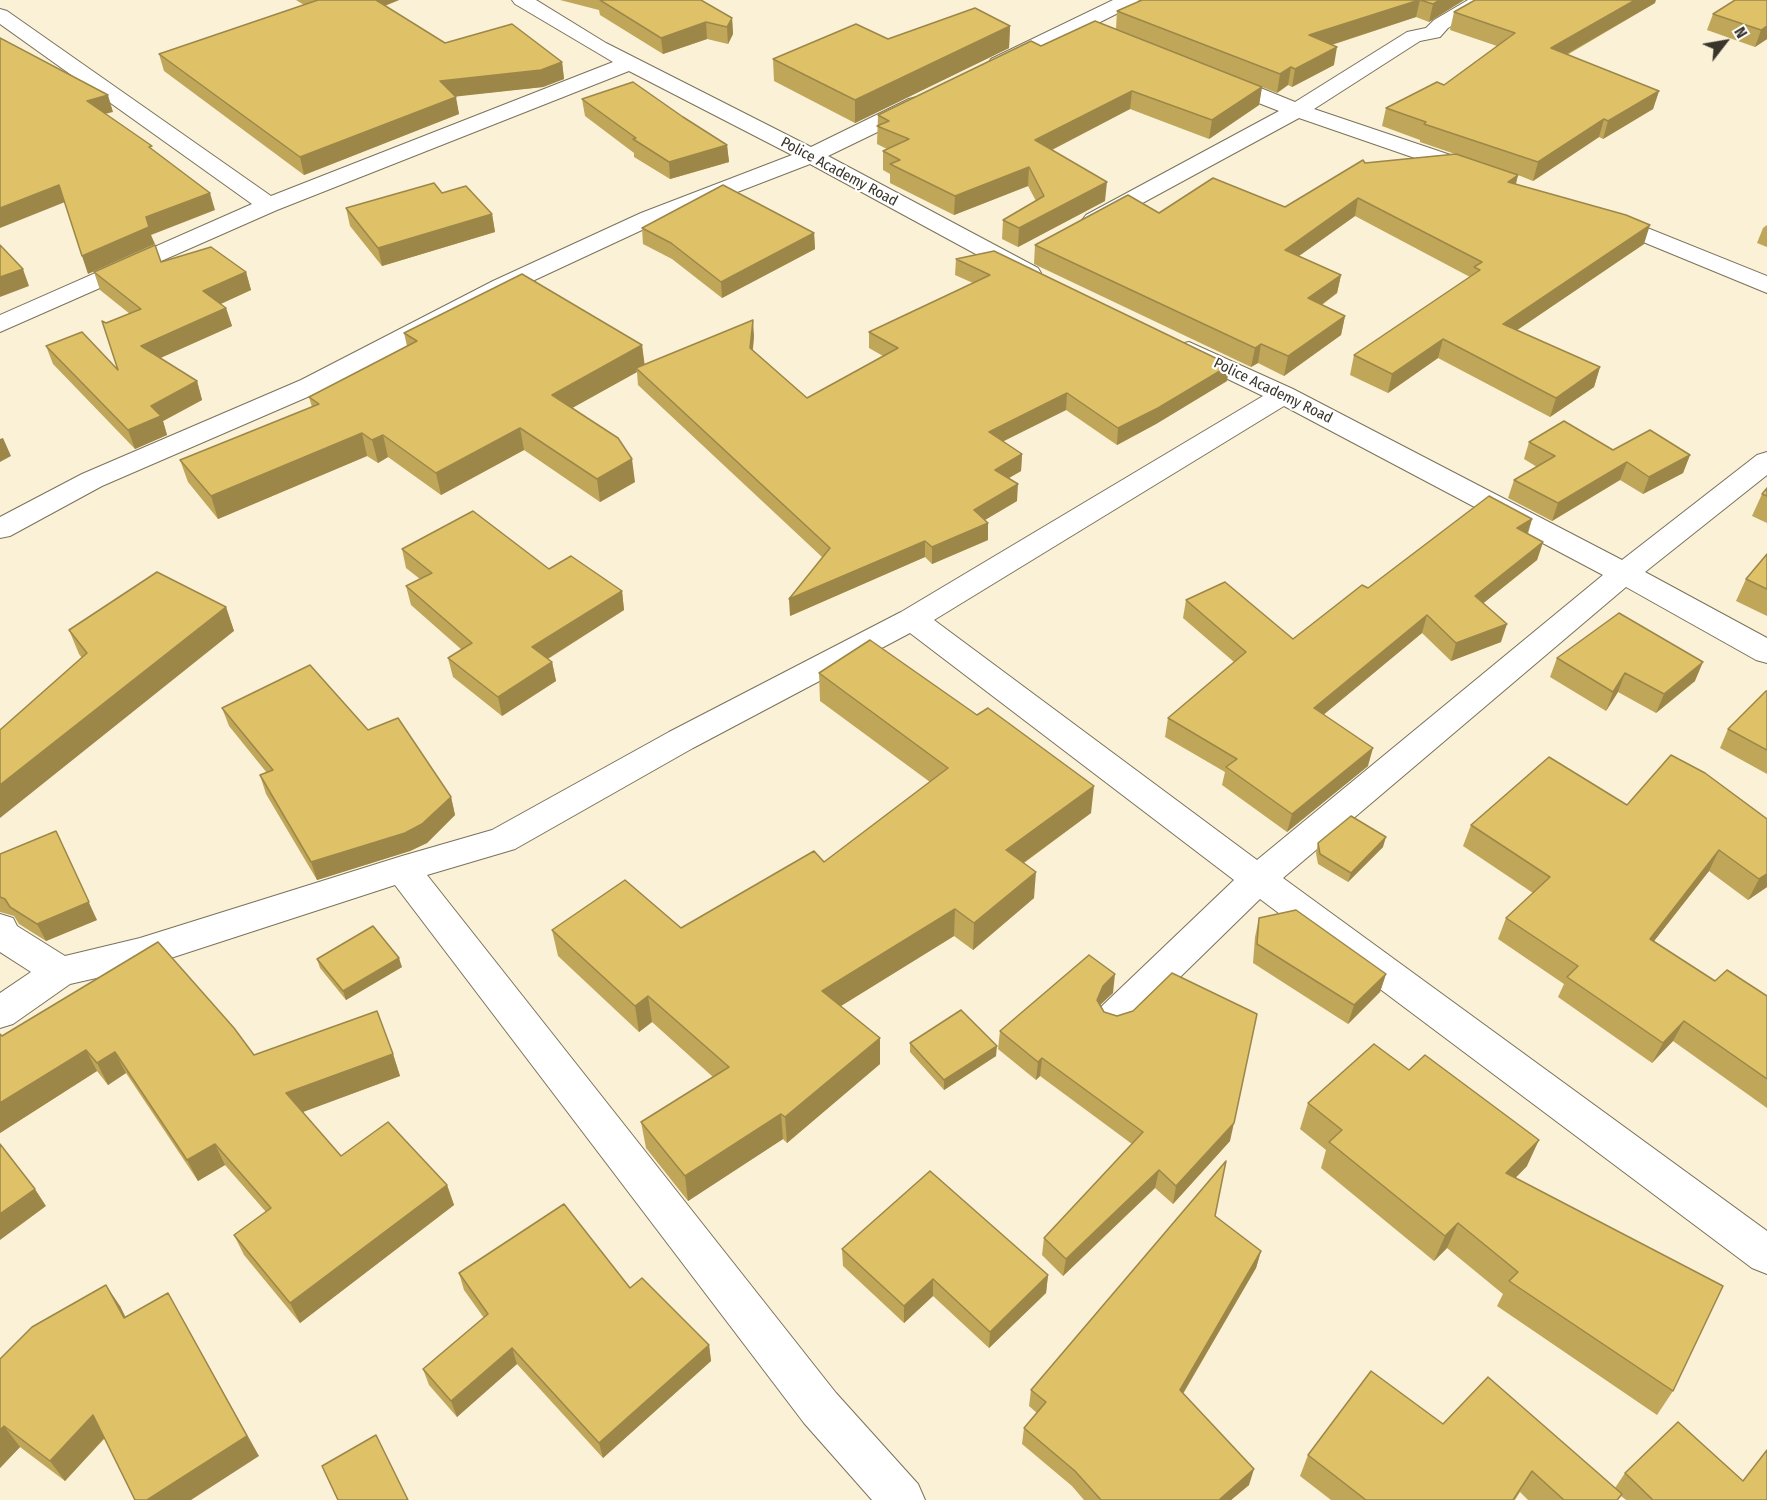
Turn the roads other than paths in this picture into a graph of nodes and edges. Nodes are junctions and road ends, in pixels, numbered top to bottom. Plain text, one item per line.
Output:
1 (522, 0) edge
2 (1129, 0) edge
3 (1483, 0) edge
4 (0, 15) edge
5 (1080, 24) junction
6 (1102, 33) edge
7 (630, 63) junction
8 (983, 71) edge
9 (1199, 72) edge
10 (940, 93) edge
11 (1297, 111) junction
12 (811, 156) junction
13 (1498, 179) edge
14 (269, 205) junction
15 (1587, 210) edge
16 (1074, 230) edge
17 (1052, 284) edge
18 (1767, 285) edge
19 (0, 324) edge
20 (1167, 339) edge
21 (1283, 394) junction
22 (1767, 461) edge
23 (0, 529) edge
24 (1624, 573) junction
25 (912, 619) junction
26 (1767, 652) edge
27 (402, 869) junction
28 (1258, 879) junction
29 (0, 928) edge
30 (60, 972) junction
31 (0, 1013) edge
32 (1115, 1017) edge
33 (1767, 1255) edge
34 (902, 1500) edge

1 - 7 street, Police Academy Road
2 - 5 street
3 - 11 street
4 - 14 street
5 - 6 street
5 - 8 street
7 - 12 street, Police Academy Road
7 - 14 street
9 - 11 street
10 - 12 street
11 - 13 street
11 - 16 street
12 - 17 street, Police Academy Road
12 - 23 street
14 - 19 street
15 - 18 street
20 - 21 street, Police Academy Road
21 - 24 street, Police Academy Road
21 - 25 street
22 - 24 street
24 - 26 street, Police Academy Road
24 - 28 street
25 - 27 street
25 - 28 street
27 - 30 street
27 - 34 street
28 - 32 street
28 - 33 street
29 - 30 street
30 - 31 street

